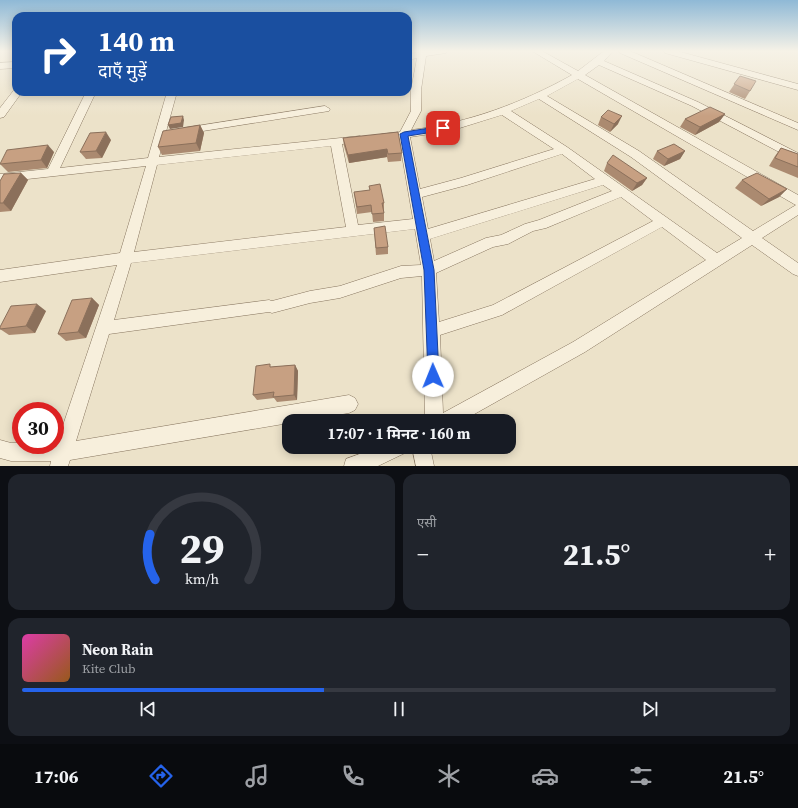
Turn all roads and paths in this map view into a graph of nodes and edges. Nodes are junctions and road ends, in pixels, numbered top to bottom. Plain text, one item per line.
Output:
1 (418, 73) edge
2 (575, 73) edge
3 (582, 73) edge
4 (624, 73) edge
5 (673, 73) edge
6 (744, 73) edge
7 (579, 75) junction
8 (798, 87) edge
9 (539, 95) junction
10 (14, 96) edge
11 (89, 96) edge
12 (171, 96) edge
13 (325, 109) dead end
14 (502, 110) junction
15 (0, 115) edge
16 (798, 127) edge
17 (404, 134) junction
18 (160, 135) junction
19 (336, 142) junction
20 (563, 150) junction
21 (798, 158) edge
22 (152, 161) junction
23 (52, 172) junction
24 (0, 178) edge
25 (605, 180) junction
26 (622, 192) junction
27 (416, 194) junction
28 (798, 201) edge
29 (798, 209) edge
30 (663, 221) junction
31 (422, 229) junction
32 (353, 231) junction
33 (752, 238) junction
34 (125, 258) junction
35 (717, 260) junction
36 (429, 270) junction
37 (798, 270) edge
38 (0, 276) edge
39 (104, 328) junction
40 (432, 330) junction
41 (349, 404) dead end
42 (434, 414) edge
43 (458, 414) edge
44 (0, 449) edge
45 (385, 454) edge
46 (422, 454) edge
47 (62, 459) edge
48 (353, 466) edge
49 (425, 466) edge

1 - 17 street
2 - 7 street
3 - 7 street
4 - 21 street
5 - 16 street
6 - 8 street
7 - 9 street
7 - 28 street
9 - 14 street
9 - 33 street
10 - 15 street
11 - 23 street
12 - 18 street
13 - 18 street
14 - 17 street
14 - 20 street
17 - 19 street
17 - 27 street
18 - 22 street
19 - 22 street
19 - 32 street
20 - 25 street
20 - 27 street
22 - 23 street
22 - 34 street
23 - 24 street
25 - 26 street
25 - 31 street
26 - 30 street
26 - 36 street
27 - 31 street
29 - 33 street
30 - 35 street
30 - 40 street
31 - 32 street
31 - 36 street
32 - 34 street
33 - 35 street
33 - 37 street
34 - 38 street
34 - 39 street
35 - 43 street
36 - 39 street
36 - 40 street
39 - 47 street
40 - 42 street
41 - 47 street
44 - 47 street
45 - 48 street
46 - 49 street

